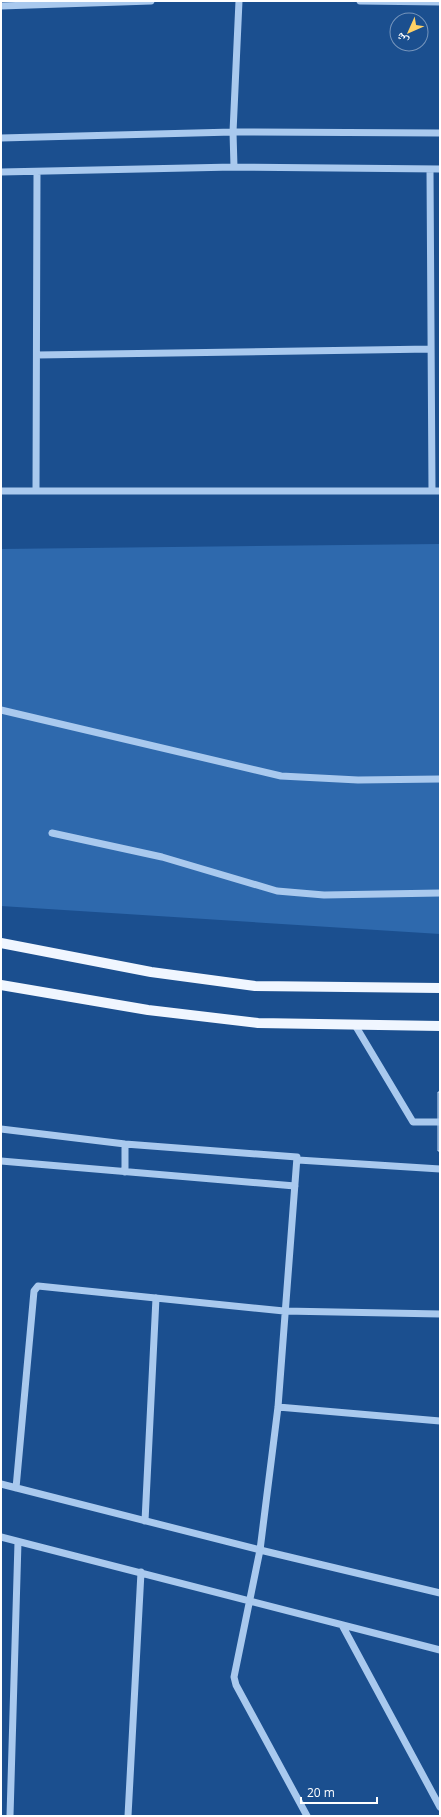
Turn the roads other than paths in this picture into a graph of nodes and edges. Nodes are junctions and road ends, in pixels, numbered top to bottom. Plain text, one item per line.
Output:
1 (151, 1) edge
2 (239, 1) edge
3 (360, 1) edge
4 (424, 2) edge
5 (440, 2) edge
6 (1, 6) edge
7 (233, 132) junction
8 (440, 134) edge
9 (1, 138) edge
10 (234, 167) junction
11 (430, 170) junction
12 (440, 170) edge
13 (1, 172) edge
14 (37, 172) junction
15 (431, 350) junction
16 (37, 355) junction
17 (1, 490) edge
18 (436, 490) edge
19 (36, 491) junction
20 (1, 710) edge
21 (440, 779) edge
22 (52, 834) dead end
23 (440, 893) edge
24 (1, 943) edge
25 (1, 985) edge
26 (440, 988) edge
27 (355, 1025) junction
28 (440, 1026) edge
29 (440, 1122) edge
30 (1, 1129) edge
31 (125, 1144) junction
32 (297, 1159) junction
33 (1, 1161) edge
34 (440, 1169) edge
35 (125, 1172) junction
36 (295, 1186) junction
37 (156, 1298) junction
38 (284, 1311) junction
39 (440, 1314) edge
40 (278, 1406) junction
41 (440, 1421) edge
42 (1, 1484) edge
43 (16, 1488) junction
44 (145, 1521) junction
45 (1, 1537) edge
46 (18, 1542) junction
47 (260, 1550) junction
48 (141, 1572) junction
49 (440, 1593) edge
50 (249, 1602) junction
51 (342, 1625) junction
52 (440, 1650) edge
53 (440, 1807) edge
54 (10, 1816) edge
55 (128, 1816) edge
56 (307, 1816) edge

1 - 6 street
2 - 7 street
3 - 4 street
4 - 5 street
7 - 8 street
7 - 9 street
7 - 10 street
10 - 11 street
10 - 14 street
11 - 12 street
11 - 15 street
13 - 14 street
14 - 16 street
15 - 16 street
15 - 18 street
16 - 19 street
17 - 19 street
18 - 19 street
20 - 21 street
22 - 23 street
24 - 26 main road
25 - 27 main road
27 - 28 main road
27 - 29 street
30 - 31 street
31 - 32 street
31 - 35 street
32 - 34 street
32 - 36 street
33 - 35 street
35 - 36 street
36 - 38 street
37 - 38 street
37 - 43 street
37 - 44 street
38 - 39 street
38 - 40 street
40 - 41 street
40 - 47 street
42 - 43 street
43 - 44 street
44 - 47 street
45 - 46 street
46 - 48 street
46 - 54 street
47 - 49 street
47 - 50 street
48 - 50 street
48 - 55 street
50 - 51 street
50 - 56 street
51 - 52 street
51 - 53 street

